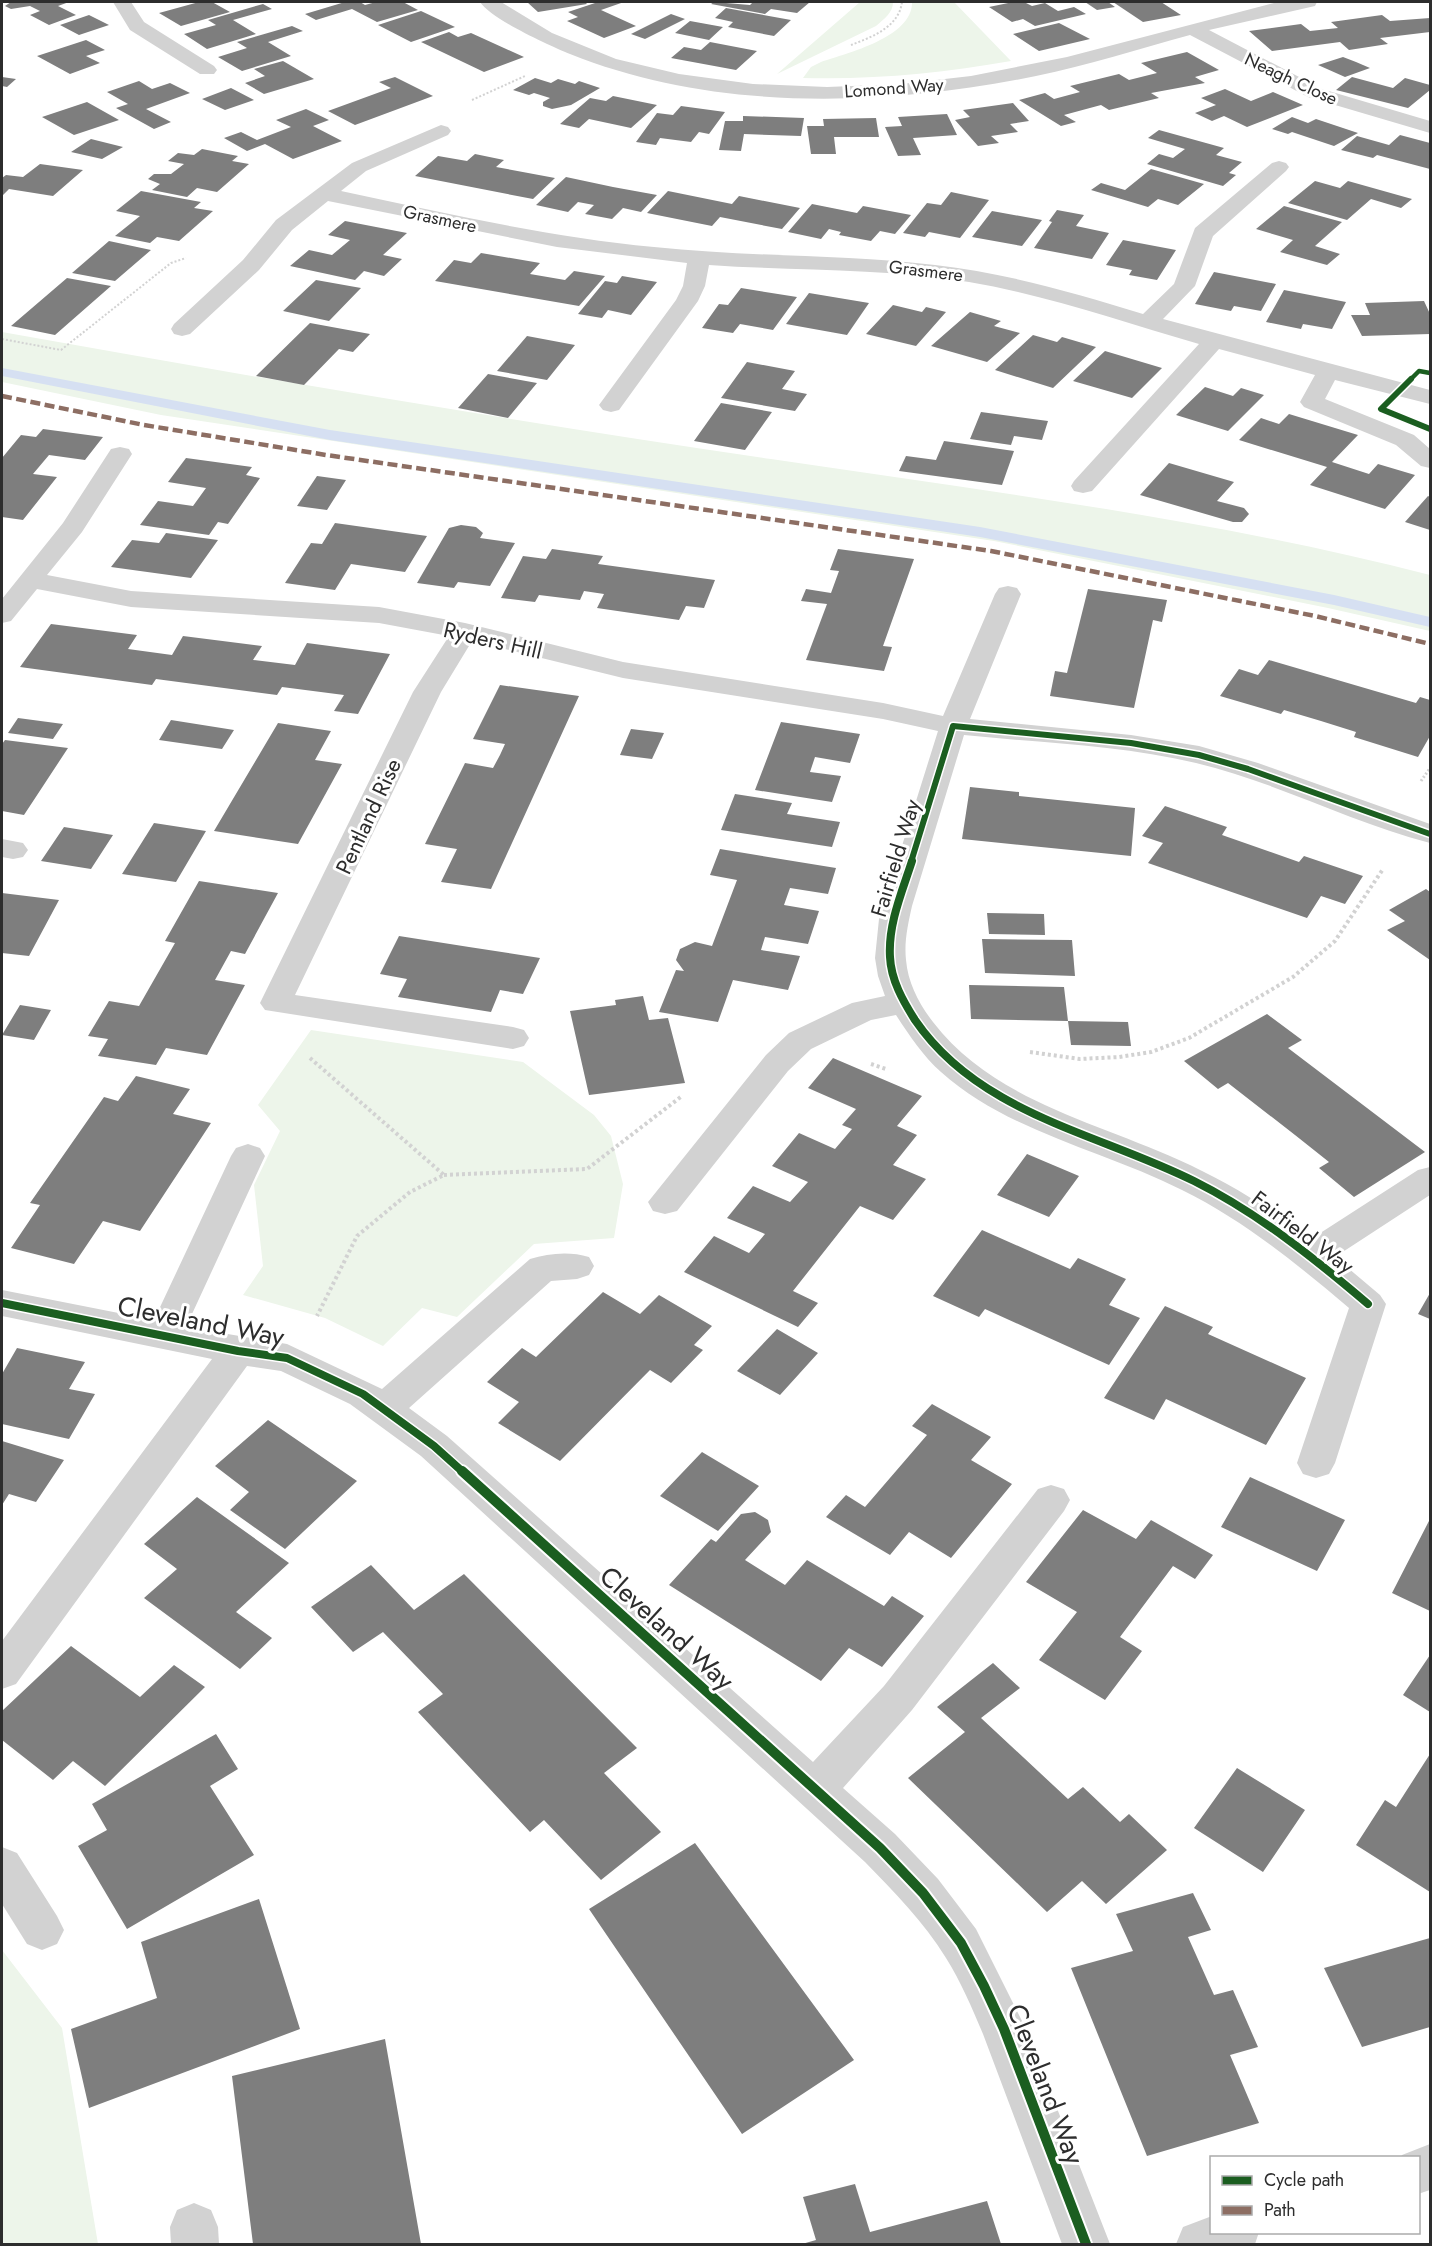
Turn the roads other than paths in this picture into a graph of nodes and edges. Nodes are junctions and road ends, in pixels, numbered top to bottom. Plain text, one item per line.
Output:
1 (122, 2) edge
2 (489, 2) edge
3 (1308, 2) edge
4 (1192, 29) junction
5 (207, 70) dead end
6 (1428, 123) edge
7 (441, 131) dead end
8 (1279, 167) dead end
9 (324, 194) junction
10 (699, 258) junction
11 (1147, 322) junction
12 (182, 328) dead end
13 (1214, 341) junction
14 (1329, 370) junction
15 (1431, 398) edge
16 (611, 405) dead end
17 (120, 454) dead end
18 (1431, 460) edge
19 (1083, 486) dead end
20 (30, 580) junction
21 (1008, 594) dead end
22 (2, 615) edge
23 (465, 631) junction
24 (953, 726) junction
25 (1431, 834) edge
26 (903, 1003) junction
27 (513, 1038) dead end
28 (248, 1156) dead end
29 (1431, 1179) edge
30 (665, 1202) dead end
31 (1311, 1256) junction
32 (576, 1266) dead end
33 (2, 1303) edge
34 (164, 1336) junction
35 (238, 1351) junction
36 (384, 1409) junction
37 (1316, 1462) dead end
38 (1051, 1500) dead end
39 (2, 1672) edge
40 (815, 1789) junction
41 (2, 1867) edge
42 (42, 1930) dead end
43 (1230, 2234) edge
44 (1086, 2244) edge
45 (1200, 2244) edge

1 - 5 street
2 - 4 street, Lomond Way
3 - 4 street, Lomond Way
4 - 6 street, Neagh Close
7 - 9 street
8 - 11 street
9 - 10 street, Grasmere
9 - 12 street
10 - 11 street, Grasmere
10 - 16 street
11 - 13 street, Grasmere
13 - 14 street, Grasmere
13 - 19 street
14 - 15 street, Grasmere
14 - 18 street
17 - 20 street
20 - 22 street
20 - 23 street, Ryders Hill
21 - 24 street, Fairfield Way
23 - 24 street, Ryders Hill
23 - 27 street, Pentland Rise
24 - 25 street
24 - 26 street, Fairfield Way
26 - 30 street
26 - 31 street, Fairfield Way
28 - 34 street
29 - 31 street
31 - 37 street, Fairfield Way
32 - 36 street
33 - 34 street, Cleveland Way
34 - 35 street, Cleveland Way
35 - 36 street, Cleveland Way
35 - 39 street
36 - 40 street, Cleveland Way
38 - 40 street
40 - 44 street, Cleveland Way
41 - 42 street
43 - 45 street

